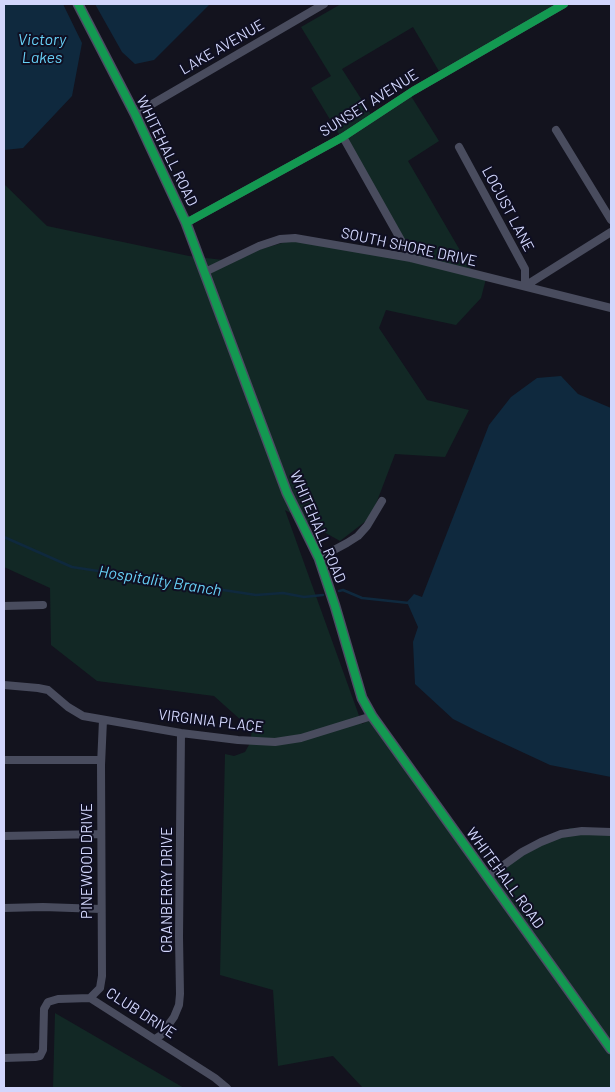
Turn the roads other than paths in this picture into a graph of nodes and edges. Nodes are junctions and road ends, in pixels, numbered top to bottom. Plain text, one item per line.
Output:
1 (78, 4) edge
2 (324, 4) edge
3 (564, 4) edge
4 (134, 114) junction
5 (556, 130) dead end
6 (343, 137) junction
7 (459, 148) dead end
8 (611, 220) edge
9 (186, 223) junction
10 (611, 232) edge
11 (411, 258) junction
12 (205, 272) junction
13 (525, 286) junction
14 (611, 308) edge
15 (382, 501) dead end
16 (319, 558) junction
17 (43, 605) dead end
18 (4, 606) edge
19 (4, 685) edge
20 (372, 716) junction
21 (103, 720) junction
22 (181, 733) junction
23 (4, 760) edge
24 (101, 760) junction
25 (611, 832) edge
26 (101, 834) junction
27 (4, 836) edge
28 (486, 877) junction
29 (4, 908) edge
30 (101, 909) junction
31 (90, 998) junction
32 (155, 1039) junction
33 (611, 1049) edge
34 (4, 1058) edge
35 (227, 1088) edge

1 - 4 street, WHITEHALL ROAD
2 - 4 street, LAKE AVENUE
3 - 6 street, SUNSET AVENUE
4 - 9 street, WHITEHALL ROAD
5 - 8 street
6 - 9 street, SUNSET AVENUE
6 - 11 street
7 - 13 street, LOCUST LANE
9 - 12 street, WHITEHALL ROAD
10 - 13 street
11 - 12 street, SOUTH SHORE DRIVE
11 - 13 street, SOUTH SHORE DRIVE
12 - 16 street, WHITEHALL ROAD
13 - 14 street, SOUTH SHORE DRIVE
15 - 16 street
16 - 20 street, WHITEHALL ROAD
17 - 18 street
19 - 21 street, VIRGINIA PLACE
20 - 22 street, VIRGINIA PLACE
20 - 28 street, WHITEHALL ROAD
21 - 22 street, VIRGINIA PLACE
21 - 24 street, PINEWOOD DRIVE
22 - 32 street, CRANBERRY DRIVE
23 - 24 street
24 - 26 street, PINEWOOD DRIVE
25 - 28 street
26 - 27 street
26 - 30 street, PINEWOOD DRIVE
28 - 33 street, WHITEHALL ROAD
29 - 30 street
30 - 31 street, PINEWOOD DRIVE
31 - 32 street, CLUB DRIVE
31 - 34 street
32 - 35 street, CLUB DRIVE

